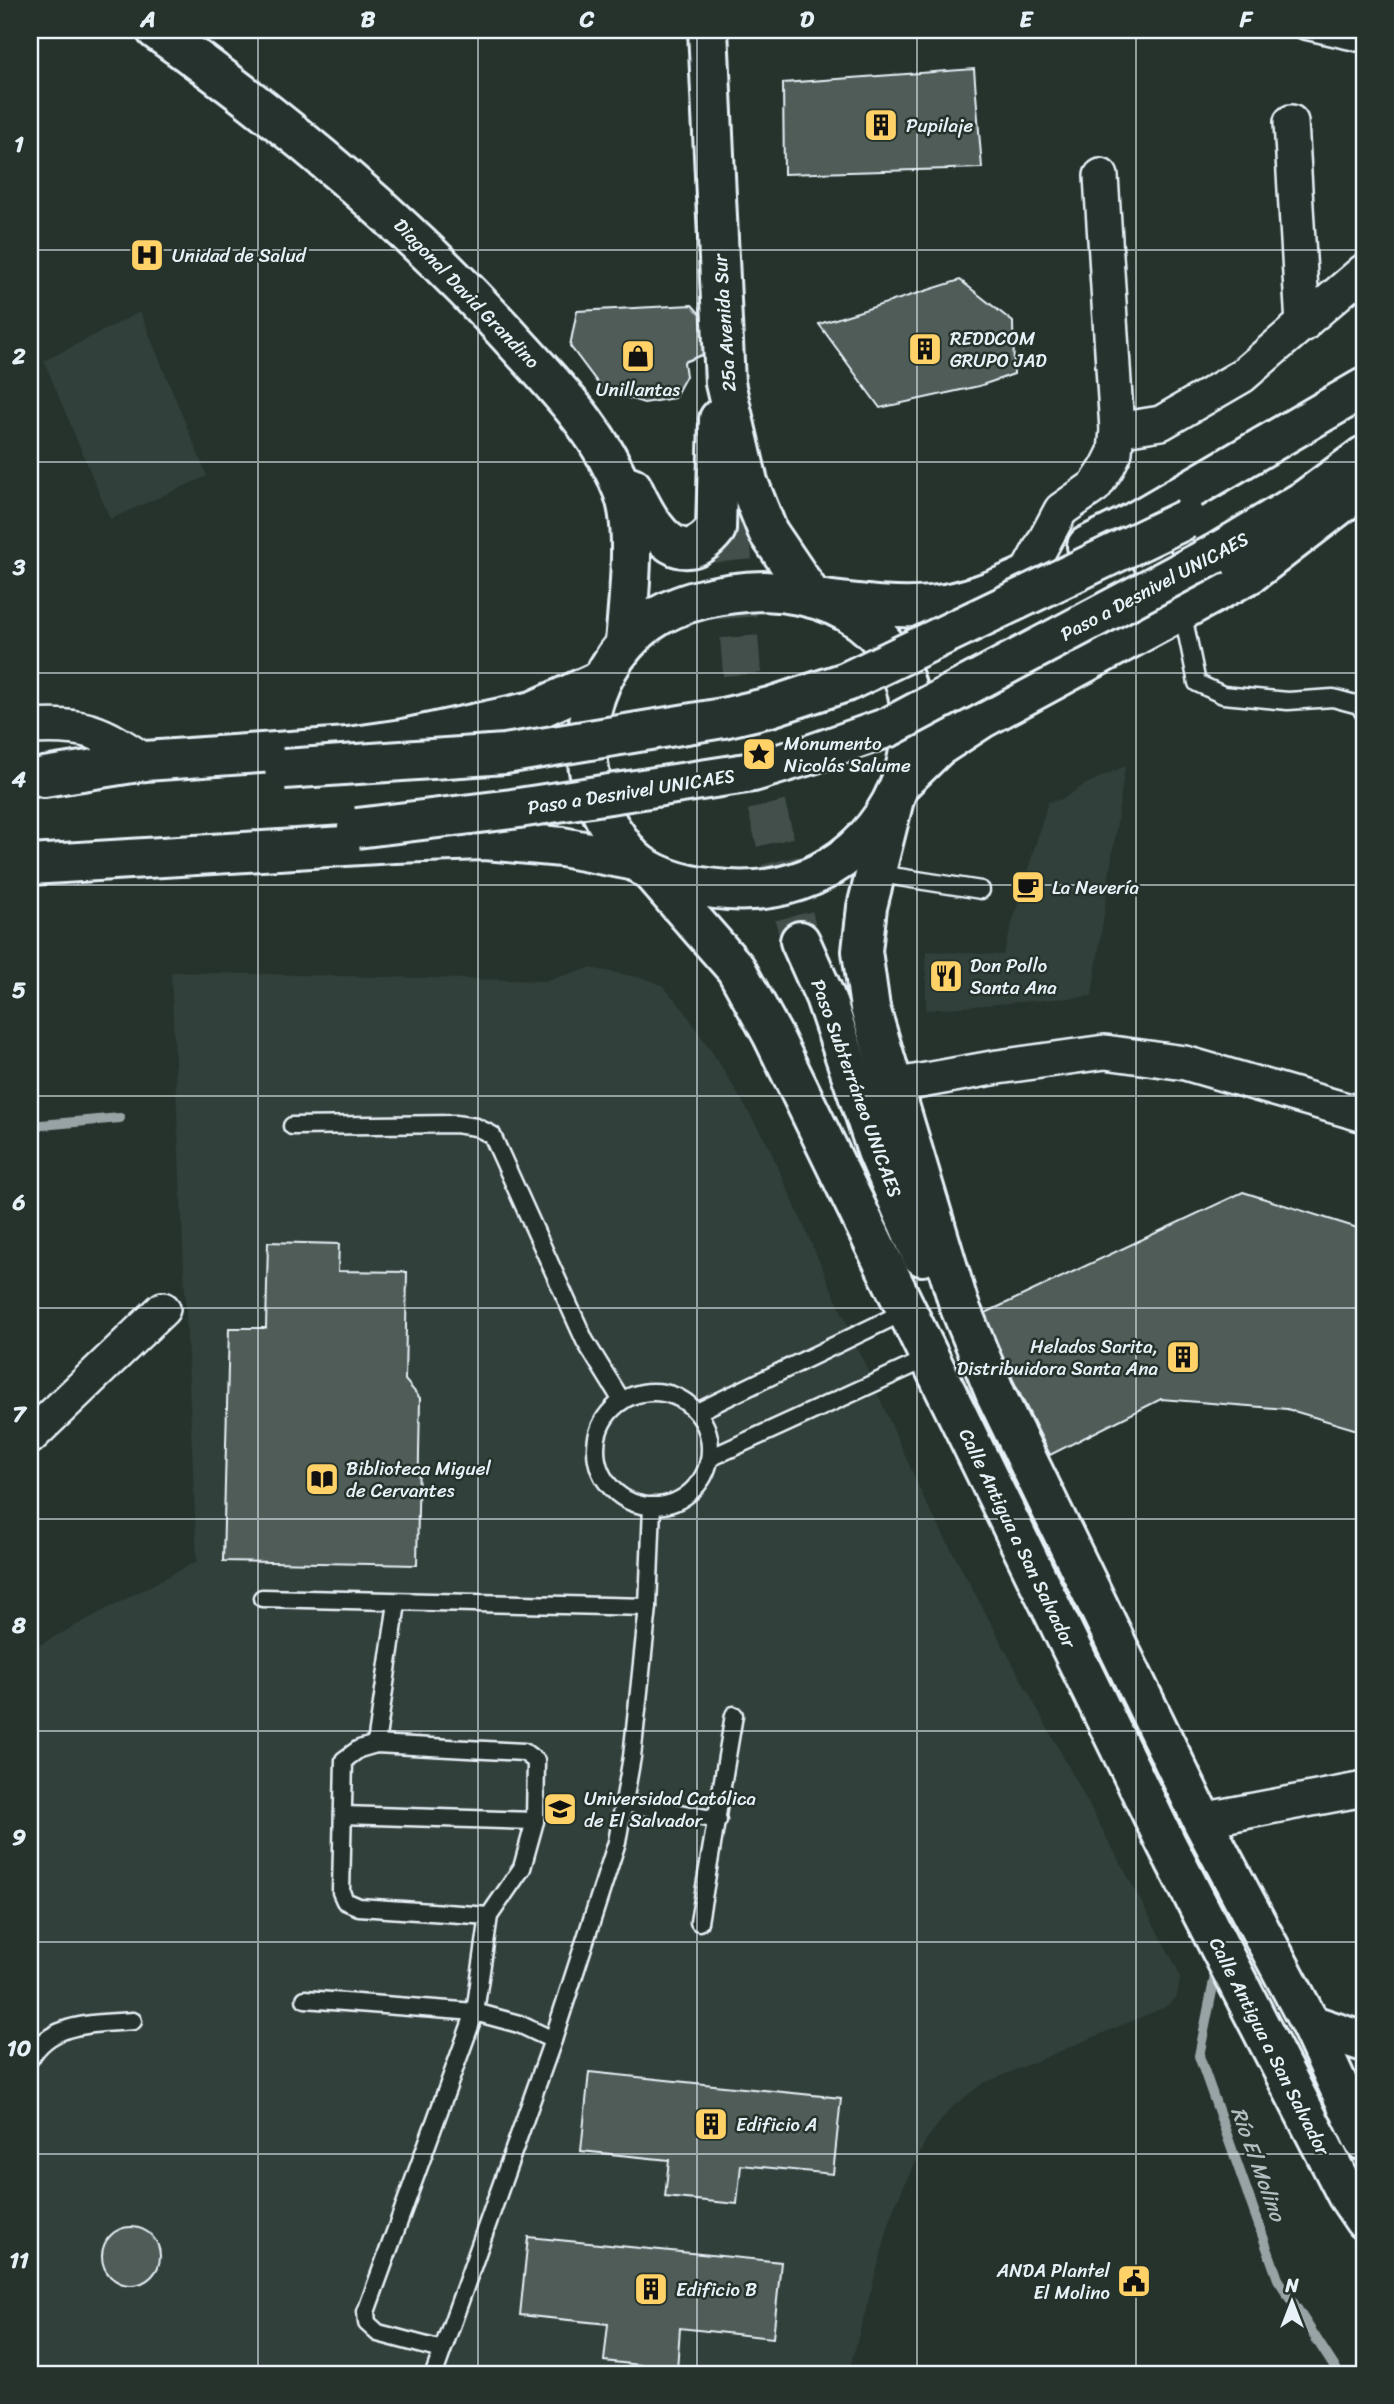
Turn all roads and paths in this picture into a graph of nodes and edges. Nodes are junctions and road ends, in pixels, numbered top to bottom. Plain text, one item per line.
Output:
1 (156, 30) edge
2 (708, 30) edge
3 (1302, 30) edge
4 (1364, 44) edge
5 (1291, 122) dead end
6 (1101, 176) dead end
7 (1364, 271) edge
8 (1303, 325) junction
9 (723, 341) junction
10 (725, 383) junction
11 (1364, 388) edge
12 (580, 415) junction
13 (1364, 415) edge
14 (1117, 430) junction
15 (1364, 456) edge
16 (1364, 486) edge
17 (730, 523) tunnel mouth
18 (1131, 524) junction
19 (1025, 577) junction
20 (818, 598) junction
21 (1181, 610) junction
22 (625, 644) junction
23 (601, 680) junction
24 (1364, 713) edge
25 (30, 727) edge
26 (145, 761) junction
27 (37, 778) edge
28 (898, 789) junction
29 (30, 863) edge
30 (643, 866) junction
31 (856, 868) junction
32 (981, 890) dead end
33 (800, 941) tunnel mouth
34 (893, 1086) junction
35 (1364, 1115) edge
36 (292, 1126) dead end
37 (959, 1305) junction
38 (163, 1309) dead end
39 (906, 1311) junction
40 (931, 1357) junction
41 (622, 1401) junction
42 (697, 1412) junction
43 (30, 1437) edge
44 (710, 1458) junction
45 (652, 1506) junction
46 (262, 1598) dead end
47 (397, 1603) junction
48 (648, 1608) junction
49 (734, 1715) dead end
50 (376, 1744) junction
51 (1364, 1788) edge
52 (624, 1803) junction
53 (343, 1815) junction
54 (718, 1820) junction
55 (1202, 1820) junction
56 (535, 1821) junction
57 (488, 1916) junction
58 (699, 1923) dead end
59 (305, 1999) dead end
60 (475, 2012) junction
61 (132, 2021) dead end
62 (1310, 2024) junction
63 (553, 2040) junction
64 (1364, 2042) edge
65 (30, 2059) edge
66 (1275, 2059) junction
67 (1348, 2076) edge
68 (1364, 2141) edge
69 (1364, 2220) edge
70 (442, 2350) junction
71 (434, 2374) edge

1 - 12 main road, Diagonal David Grandino
2 - 9 main road, 25a Avenida Sur
3 - 4 lane
5 - 8 street
6 - 14 street
7 - 8 street
8 - 14 street
9 - 10 main road, 25a Avenida Sur
9 - 12 main road
10 - 17 main road
10 - 20 main road, 25a Avenida Sur
11 - 18 main road
12 - 22 main road, Diagonal David Grandino
13 - 27 main road, bridge
14 - 19 street
15 - 29 main road, Paso a Desnivel UNICAES, bridge
16 - 21 main road
18 - 19 main road
18 - 21 main road
19 - 20 main road
20 - 22 main road
20 - 28 main road
21 - 24 lane
21 - 28 main road
22 - 23 main road
23 - 26 main road
23 - 30 main road, Calle Antigua a San Salvador
25 - 26 street
26 - 27 main road
28 - 31 main road
29 - 30 main road
30 - 31 main road
30 - 39 main road, Calle Antigua a San Salvador
31 - 32 lane
31 - 34 main road
33 - 37 main road, Paso Subterráneo UNICAES
34 - 35 street
34 - 37 main road
36 - 41 lane
37 - 55 main road
38 - 43 street
39 - 40 main road, Calle Antigua a San Salvador
39 - 42 lane
40 - 44 lane
40 - 66 main road, Calle Antigua a San Salvador
41 - 42 lane
41 - 45 lane
42 - 44 lane
44 - 45 lane
45 - 48 lane
46 - 47 lane
47 - 48 lane
47 - 50 lane
48 - 52 lane
49 - 54 lane
50 - 53 lane
50 - 56 lane
51 - 55 street
52 - 54 lane
52 - 63 lane
53 - 56 lane
53 - 57 lane
54 - 58 lane
55 - 62 main road
56 - 57 lane
57 - 60 lane
59 - 60 lane
60 - 63 lane
60 - 70 lane
61 - 65 lane
62 - 64 main road
62 - 67 main road
63 - 70 lane
66 - 67 main road
66 - 69 main road, Calle Antigua a San Salvador
67 - 68 main road
70 - 71 lane

